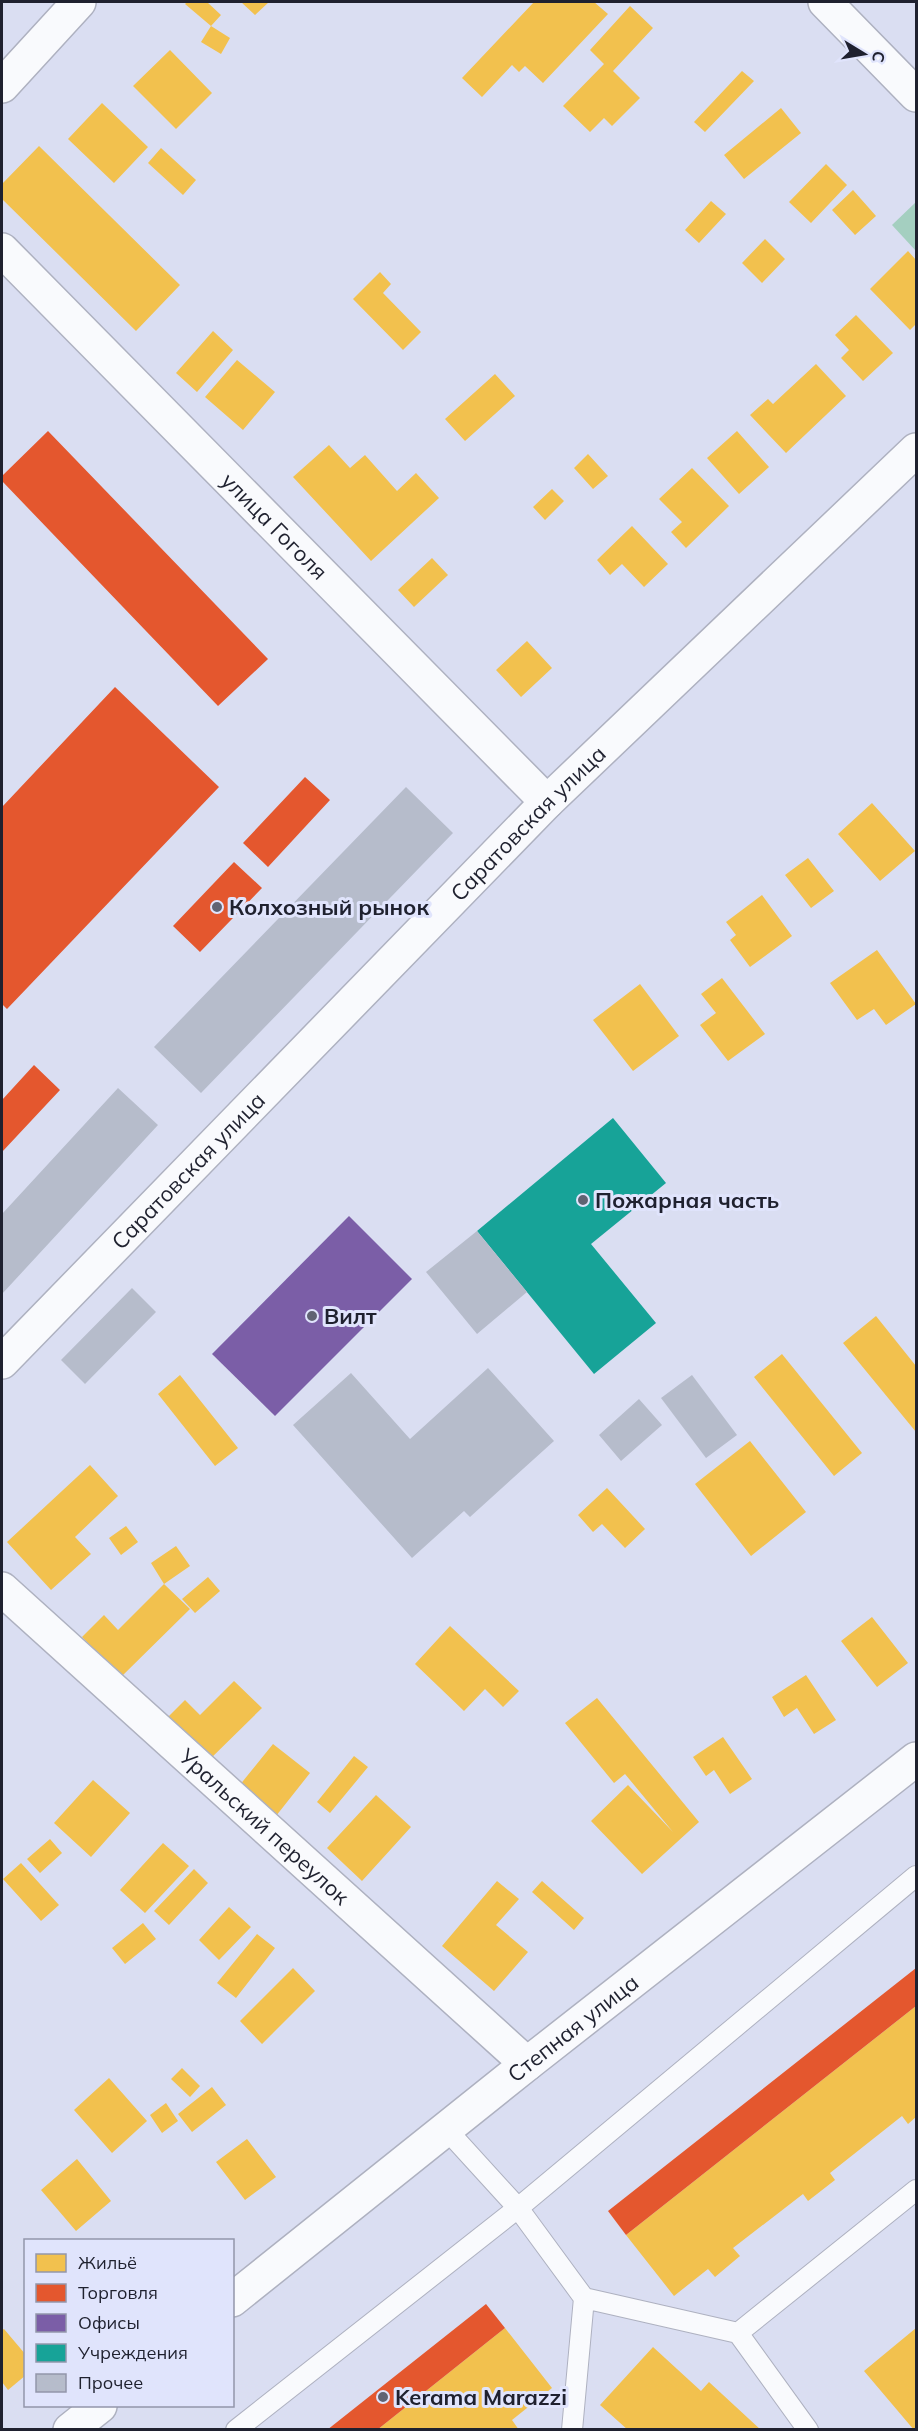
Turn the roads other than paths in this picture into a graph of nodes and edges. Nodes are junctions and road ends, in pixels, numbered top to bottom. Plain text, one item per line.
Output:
1 (79, 2) edge
2 (825, 2) edge
3 (2, 86) edge
4 (916, 95) edge
5 (2, 250) edge
6 (916, 450) edge
7 (547, 802) junction
8 (2, 1362) edge
9 (2, 1589) edge
10 (916, 1759) edge
11 (916, 1876) edge
12 (527, 2064) junction
13 (447, 2128) junction
14 (916, 2190) edge
15 (518, 2208) junction
16 (234, 2298) edge
17 (584, 2298) junction
18 (738, 2333) junction
19 (99, 2407) edge
20 (70, 2430) edge
21 (236, 2430) edge
22 (572, 2430) edge
23 (808, 2430) edge

1 - 3 street
2 - 4 street
5 - 7 street, улица Гоголя
6 - 7 street, Саратовская улица
7 - 8 street, Саратовская улица
9 - 12 street, Уральский переулок
10 - 12 street, Степная улица
11 - 15 lane
12 - 13 street, Степная улица
13 - 15 lane
13 - 16 street, Степная улица
14 - 18 lane
15 - 17 lane
15 - 21 lane
17 - 18 lane
17 - 22 lane
18 - 23 lane
19 - 20 street

